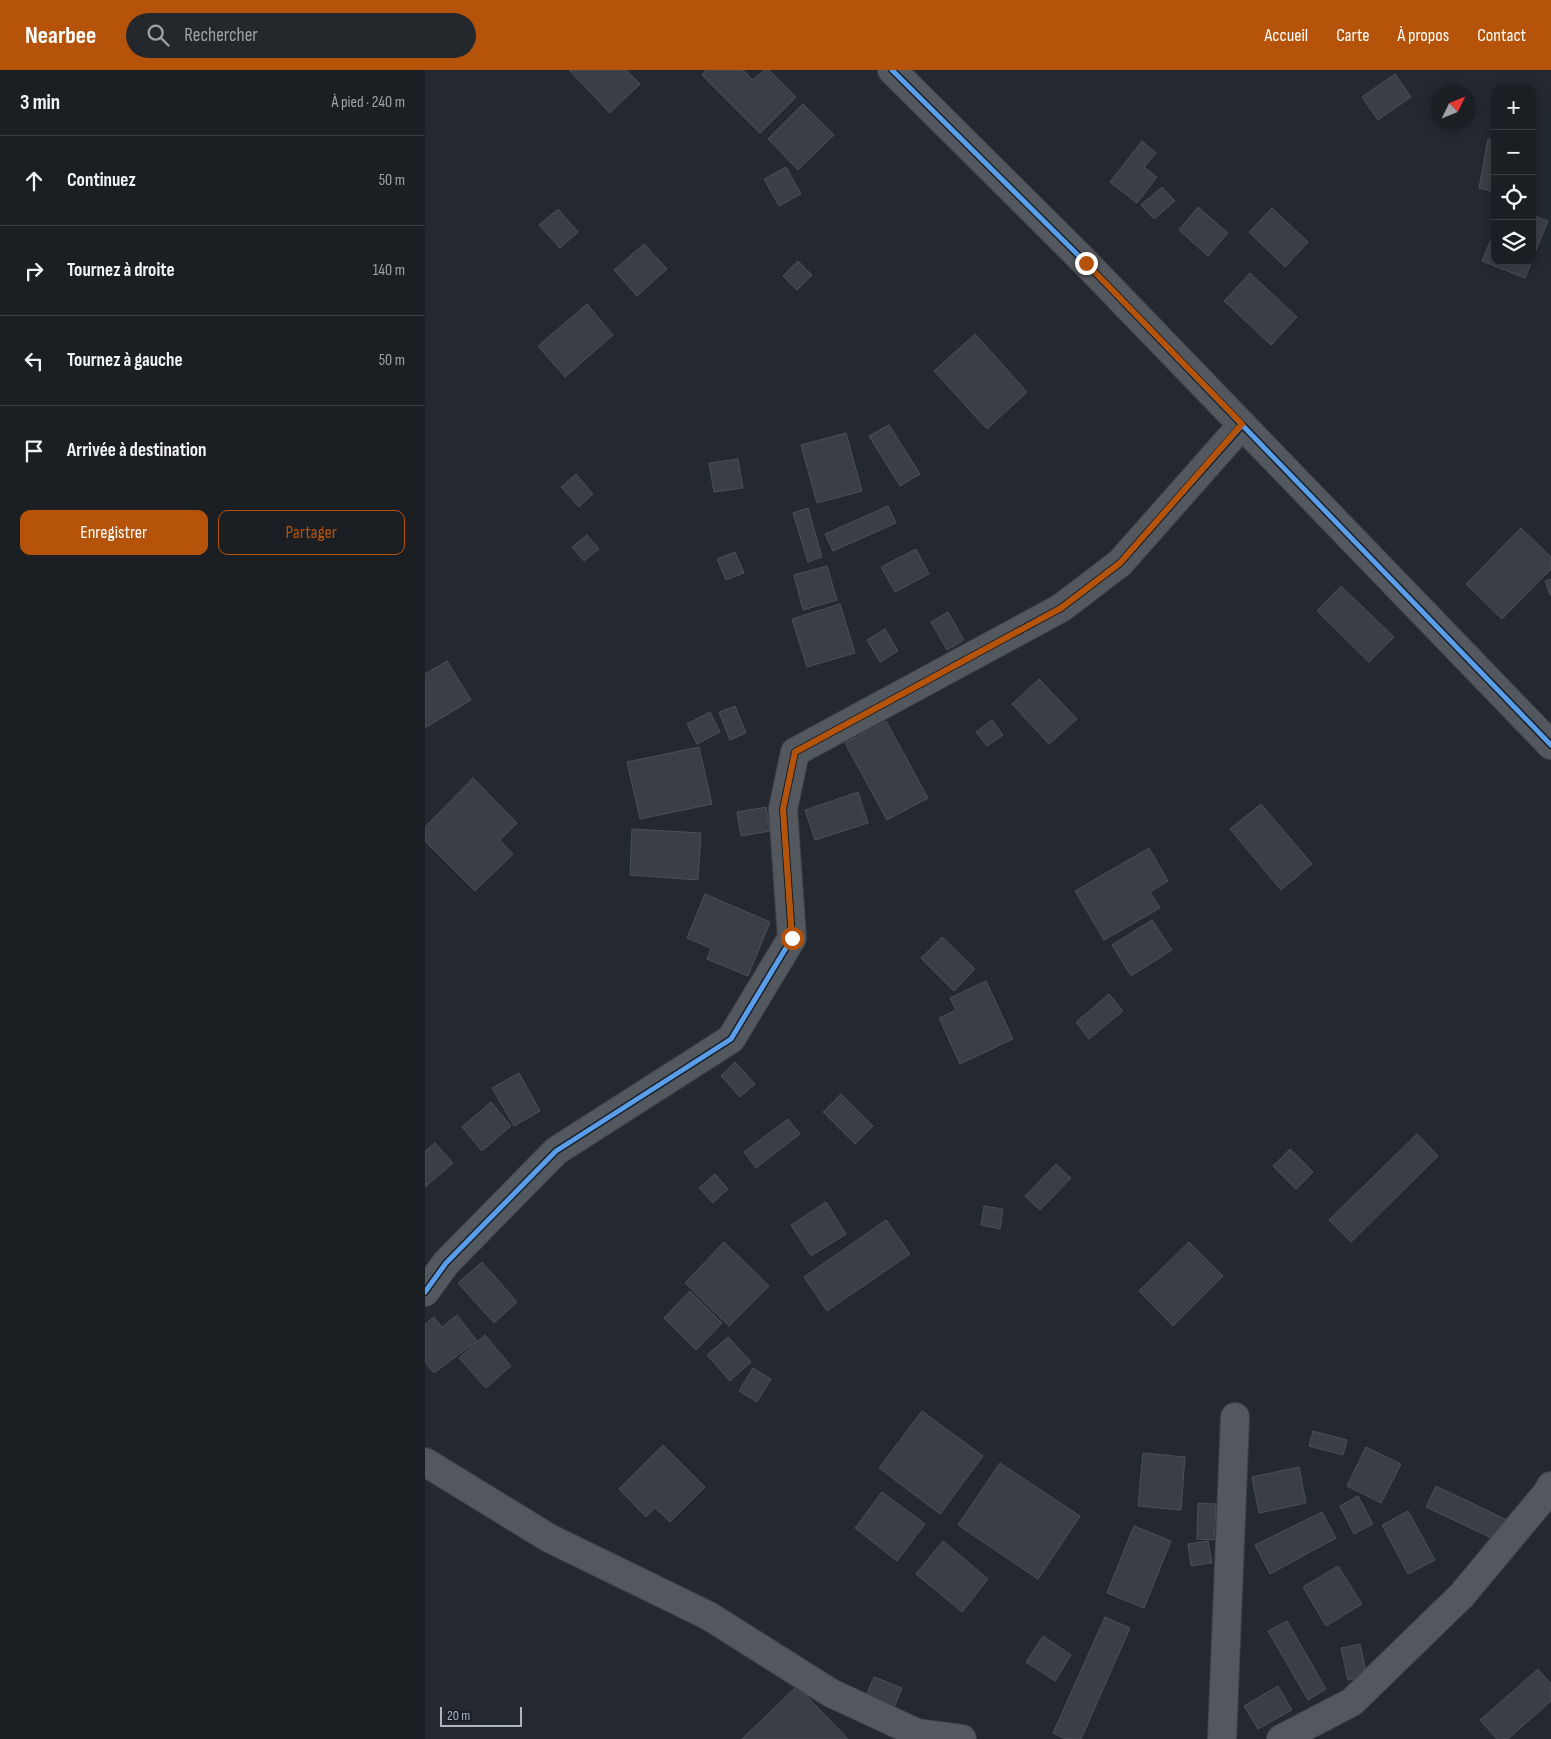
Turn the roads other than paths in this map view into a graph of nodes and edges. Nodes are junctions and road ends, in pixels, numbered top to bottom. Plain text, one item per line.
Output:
1 (892, 70) edge
2 (1242, 424) junction
3 (1551, 745) edge
4 (425, 1292) edge
5 (1235, 1417) dead end
6 (425, 1462) edge
7 (1551, 1486) edge
8 (962, 1739) edge
9 (1222, 1739) edge
10 (1281, 1739) edge

1 - 2 street
2 - 3 street
2 - 4 street
5 - 9 street
6 - 8 street
7 - 10 street

